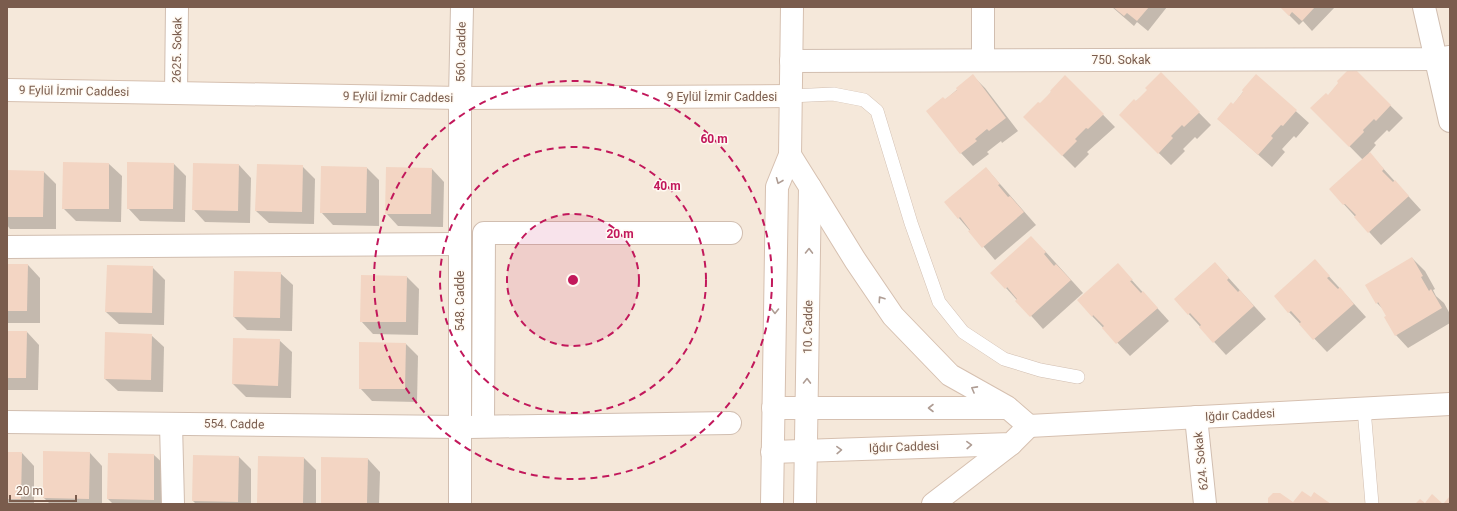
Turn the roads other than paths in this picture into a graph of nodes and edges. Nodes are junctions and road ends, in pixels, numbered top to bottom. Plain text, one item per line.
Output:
1 (177, 7) edge
2 (462, 7) edge
3 (792, 7) edge
4 (983, 7) edge
5 (1424, 7) edge
6 (1443, 58) edge
7 (983, 60) junction
8 (791, 61) junction
9 (7, 90) edge
10 (176, 93) junction
11 (790, 96) junction
12 (460, 98) junction
13 (1450, 121) edge
14 (790, 155) junction
15 (810, 187) junction
16 (731, 233) dead end
17 (460, 244) junction
18 (7, 247) edge
19 (1078, 377) dead end
20 (1450, 404) edge
21 (773, 408) junction
22 (806, 408) junction
23 (1008, 408) junction
24 (1364, 409) junction
25 (1196, 417) junction
26 (7, 422) edge
27 (730, 423) dead end
28 (172, 424) junction
29 (483, 426) junction
30 (1029, 426) junction
31 (460, 427) junction
32 (1011, 444) junction
33 (806, 451) junction
34 (772, 452) junction
35 (173, 504) edge
36 (460, 504) edge
37 (772, 504) edge
38 (805, 504) edge
39 (933, 504) edge
40 (1205, 504) edge
41 (1372, 504) edge

1 - 10 street, 2625. Sokak
2 - 12 street, 560. Cadde
3 - 8 street
4 - 7 street
5 - 6 street
6 - 7 street, 750. Sokak
6 - 13 street
7 - 8 street, 750. Sokak
8 - 11 street
9 - 10 street, 9 Eylül İzmir Caddesi
10 - 12 street, 9 Eylül İzmir Caddesi
11 - 12 street, 9 Eylül İzmir Caddesi
11 - 14 street
11 - 19 lane
12 - 17 street, 548. Cadde
14 - 15 street
14 -> 21 street
22 -> 15 street, 10. Cadde
23 -> 15 street
16 - 29 street
17 - 18 street
17 - 31 street, 548. Cadde
20 - 24 street, Iğdır Caddesi
21 - 22 street
21 - 34 street
23 -> 22 street
22 - 33 street, 10. Cadde
23 - 30 street
24 - 25 street, Iğdır Caddesi
24 - 41 lane
25 - 30 street, Iğdır Caddesi
25 - 40 street, 624. Sokak
26 - 28 street, 554. Cadde
27 - 29 street, 554. Cadde
28 - 31 street, 554. Cadde
28 - 35 street
29 - 31 street, 554. Cadde
30 - 32 street
31 - 36 street, 548. Cadde
33 -> 32 street, Iğdır Caddesi
32 - 39 street
33 - 34 street, Iğdır Caddesi
33 - 38 street, 10. Cadde
34 - 37 street

